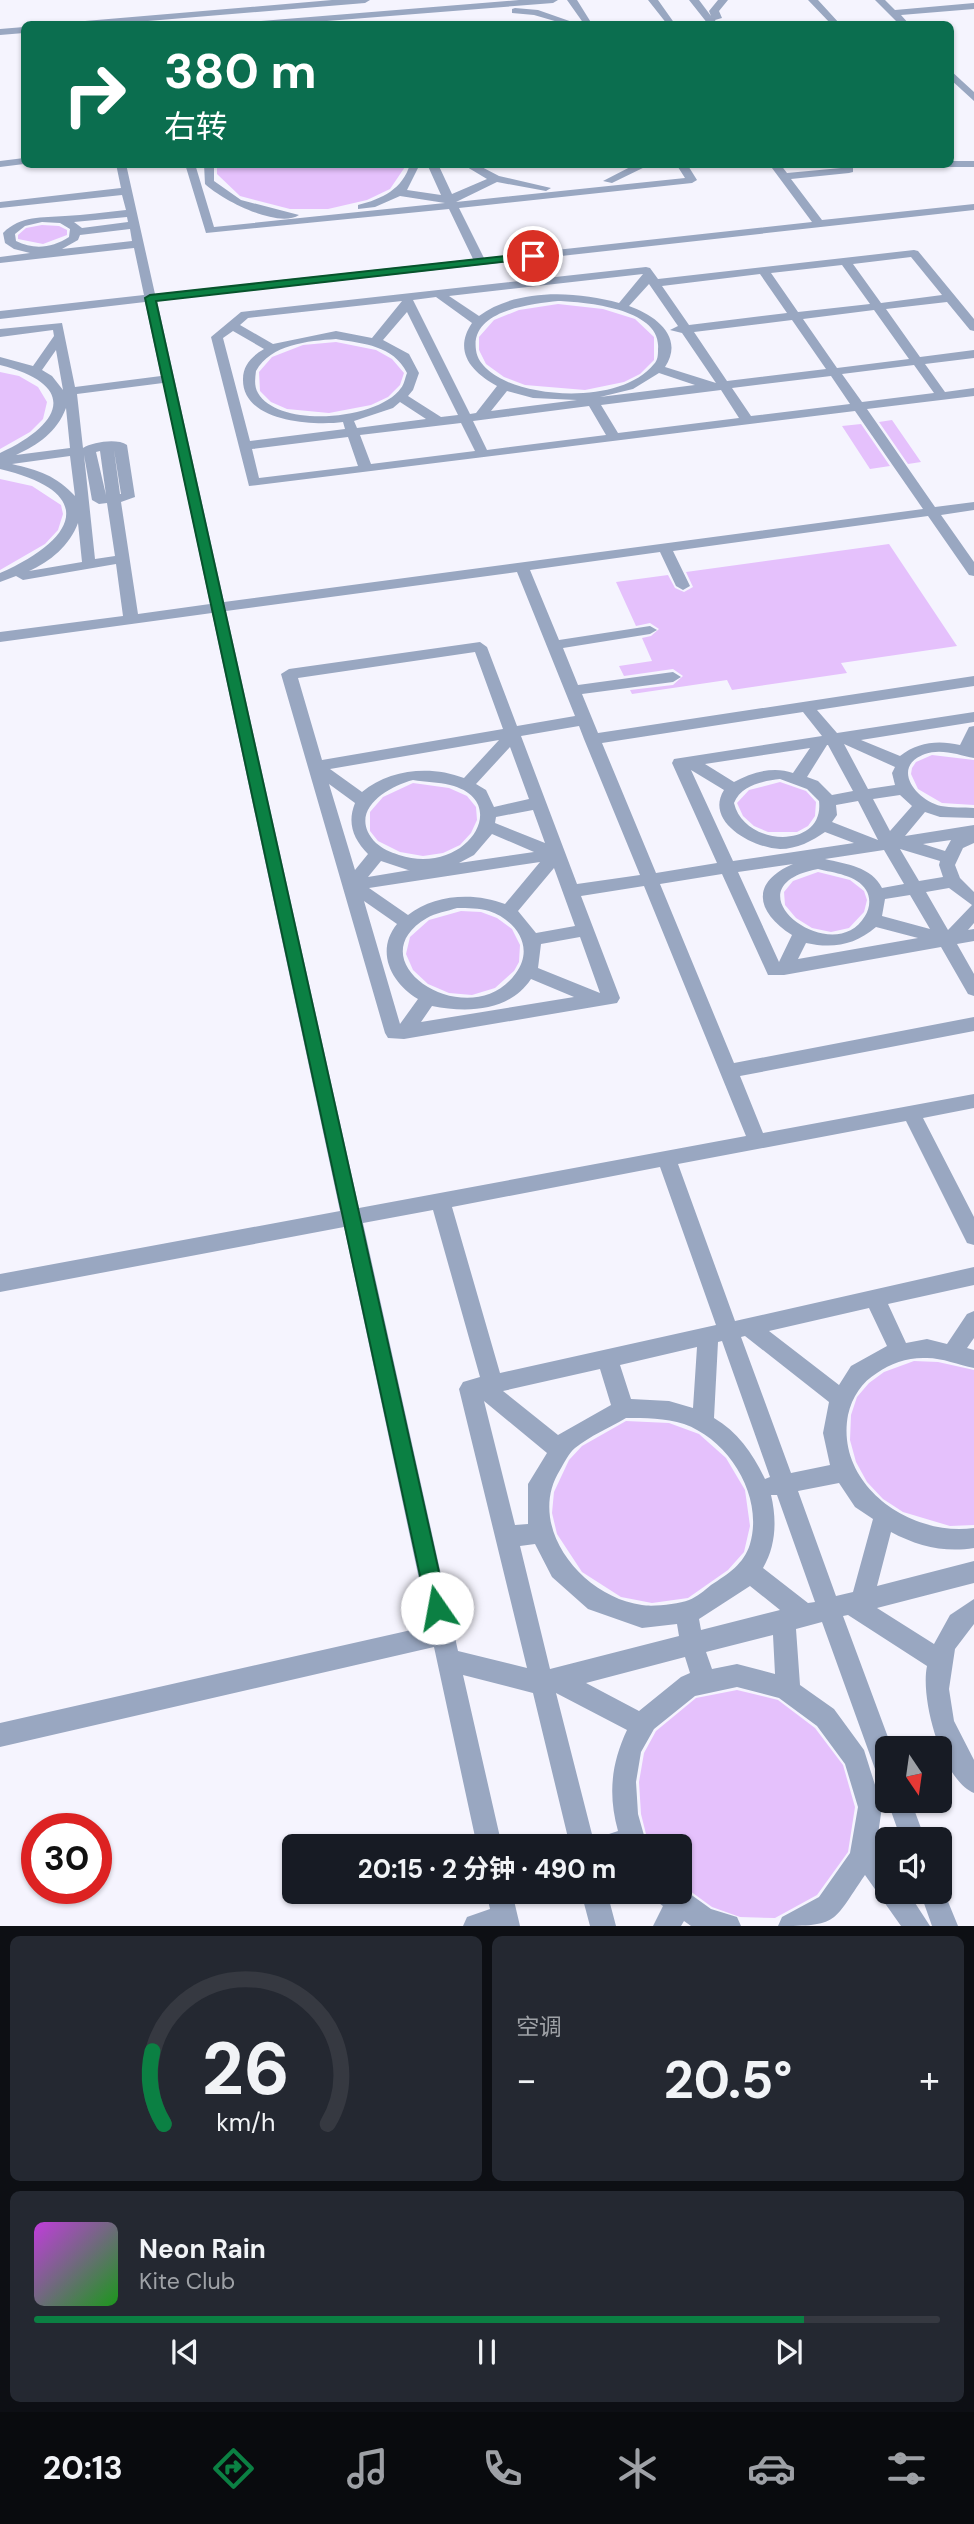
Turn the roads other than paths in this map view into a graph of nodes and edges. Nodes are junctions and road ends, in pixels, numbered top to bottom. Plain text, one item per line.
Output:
1 (365, 0) edge
2 (553, 0) edge
3 (572, 0) edge
4 (653, 0) edge
5 (694, 0) edge
6 (880, 0) edge
7 (351, 1) edge
8 (717, 1) edge
9 (816, 4) edge
10 (970, 6) edge
11 (480, 8) junction
12 (893, 13) junction
13 (387, 14) junction
14 (550, 16) junction
15 (361, 20) edge
16 (123, 21) edge
17 (402, 21) edge
18 (434, 21) edge
19 (564, 21) edge
20 (586, 21) edge
21 (669, 21) edge
22 (716, 21) edge
23 (822, 21) edge
24 (833, 21) edge
25 (901, 21) edge
26 (21, 30) edge
27 (0, 32) edge
28 (954, 78) edge
29 (974, 99) edge
30 (21, 161) edge
31 (0, 164) edge
32 (954, 164) edge
33 (974, 164) edge
34 (122, 168) edge
35 (191, 168) edge
36 (209, 168) edge
37 (414, 168) edge
38 (434, 168) edge
39 (475, 168) edge
40 (639, 168) edge
41 (649, 168) edge
42 (684, 168) edge
43 (778, 168) edge
44 (847, 168) edge
45 (784, 177) junction
46 (496, 179) junction
47 (209, 182) junction
48 (669, 182) junction
49 (196, 184) junction
50 (582, 189) junction
51 (127, 191) junction
52 (398, 192) junction
53 (39, 201) junction
54 (451, 202) junction
55 (0, 205) edge
56 (243, 206) junction
57 (974, 207) edge
58 (231, 210) dead end
59 (219, 214) dead end
60 (330, 216) junction
61 (206, 217) junction
62 (36, 219) junction
63 (133, 219) junction
64 (63, 220) junction
65 (0, 223) edge
66 (819, 224) junction
67 (76, 232) junction
68 (8, 241) edge
69 (138, 244) junction
70 (48, 252) junction
71 (1, 260) edge
72 (845, 261) junction
73 (480, 262) junction
74 (763, 270) junction
75 (652, 279) junction
76 (545, 282) junction
77 (438, 293) junction
78 (0, 297) edge
79 (554, 297) junction
80 (150, 298) junction
81 (950, 298) junction
82 (407, 300) junction
83 (622, 306) junction
84 (877, 306) junction
85 (1, 314) edge
86 (795, 315) junction
87 (309, 322) junction
88 (479, 322) junction
89 (232, 325) junction
90 (974, 327) edge
91 (684, 328) junction
92 (0, 333) edge
93 (660, 333) junction
94 (60, 336) junction
95 (376, 341) junction
96 (273, 349) junction
97 (974, 354) edge
98 (454, 359) junction
99 (0, 361) edge
100 (917, 361) junction
101 (410, 364) junction
102 (656, 368) junction
103 (35, 371) junction
104 (835, 372) junction
105 (168, 379) junction
106 (505, 386) junction
107 (719, 386) junction
108 (250, 389) junction
109 (70, 391) junction
110 (231, 391) junction
111 (974, 392) edge
112 (942, 396) junction
113 (402, 398) junction
114 (593, 402) junction
115 (860, 406) junction
116 (280, 414) junction
117 (480, 416) junction
118 (465, 419) junction
119 (748, 421) junction
120 (439, 422) junction
121 (351, 426) junction
122 (40, 437) junction
123 (614, 438) junction
124 (263, 444) junction
125 (106, 446) dead end
126 (245, 446) junction
127 (73, 452) junction
128 (483, 454) junction
129 (0, 461) edge
130 (366, 469) junction
131 (51, 479) junction
132 (974, 506) edge
133 (933, 512) junction
134 (665, 548) junction
135 (53, 552) junction
136 (123, 559) junction
137 (89, 562) junction
138 (522, 567) junction
139 (974, 572) edge
140 (0, 579) edge
141 (683, 586) dead end
142 (218, 608) junction
143 (131, 619) junction
144 (650, 630) dead end
145 (0, 637) edge
146 (554, 645) junction
147 (673, 677) dead end
148 (974, 681) edge
149 (572, 691) junction
150 (806, 706) junction
151 (974, 716) edge
152 (584, 720) junction
153 (916, 726) junction
154 (974, 731) edge
155 (513, 734) junction
156 (592, 739) junction
157 (832, 739) junction
158 (930, 747) junction
159 (407, 751) junction
160 (970, 751) edge
161 (750, 752) junction
162 (689, 762) junction
163 (901, 763) junction
164 (316, 766) junction
165 (414, 775) junction
166 (760, 775) junction
167 (797, 778) junction
168 (466, 785) junction
169 (734, 789) junction
170 (902, 789) junction
171 (863, 795) junction
172 (363, 801) junction
173 (827, 801) junction
174 (538, 803) junction
175 (921, 806) junction
176 (730, 817) junction
177 (972, 817) edge
178 (489, 820) junction
179 (707, 821) junction
180 (825, 826) junction
181 (358, 831) junction
182 (974, 831) edge
183 (337, 835) junction
184 (751, 836) junction
185 (974, 837) edge
186 (887, 844) junction
187 (378, 853) junction
188 (556, 854) junction
189 (799, 854) junction
190 (949, 858) junction
191 (735, 866) junction
192 (436, 868) junction
193 (845, 868) junction
194 (649, 879) junction
195 (776, 881) junction
196 (953, 881) junction
197 (352, 885) junction
198 (916, 890) junction
199 (572, 891) junction
200 (877, 895) junction
201 (974, 900) edge
202 (447, 903) junction
203 (974, 911) edge
204 (775, 912) junction
205 (507, 913) junction
206 (751, 917) junction
207 (875, 920) junction
208 (408, 923) junction
209 (587, 930) junction
210 (802, 933) junction
211 (974, 935) edge
212 (845, 938) junction
213 (949, 939) junction
214 (530, 940) junction
215 (854, 956) junction
216 (394, 963) junction
217 (376, 967) junction
218 (784, 969) junction
219 (528, 971) junction
220 (974, 989) edge
221 (429, 997) junction
222 (598, 999) junction
223 (480, 1010) junction
224 (974, 1024) edge
225 (404, 1032) junction
226 (728, 1071) junction
227 (974, 1101) edge
228 (911, 1112) junction
229 (757, 1141) junction
230 (666, 1158) junction
231 (440, 1200) junction
232 (352, 1217) junction
233 (974, 1237) edge
234 (974, 1276) edge
235 (0, 1283) edge
236 (875, 1299) junction
237 (974, 1320) edge
238 (729, 1331) junction
239 (954, 1351) junction
240 (900, 1352) junction
241 (607, 1358) junction
242 (974, 1359) edge
243 (487, 1385) junction
244 (839, 1397) junction
245 (623, 1409) junction
246 (703, 1423) junction
247 (557, 1448) junction
248 (845, 1472) junction
249 (783, 1483) junction
250 (759, 1489) junction
251 (884, 1518) junction
252 (540, 1533) junction
253 (505, 1537) junction
254 (974, 1538) edge
255 (749, 1571) junction
256 (974, 1572) edge
257 (847, 1605) junction
258 (974, 1610) edge
259 (687, 1614) junction
260 (794, 1618) junction
261 (443, 1634) junction
262 (692, 1644) junction
263 (449, 1660) junction
264 (940, 1661) junction
265 (547, 1681) junction
266 (704, 1682) junction
267 (788, 1690) junction
268 (643, 1726) junction
269 (0, 1735) edge
270 (880, 1736) edge
271 (942, 1736) edge
272 (952, 1757) edge
273 (875, 1767) edge
274 (861, 1769) junction
275 (974, 1781) edge
276 (486, 1834) edge
277 (579, 1834) edge
278 (625, 1834) edge
279 (863, 1851) junction
280 (875, 1868) edge
281 (502, 1904) edge
282 (597, 1904) edge
283 (671, 1904) edge
284 (683, 1904) edge
285 (901, 1904) edge
286 (937, 1904) edge
287 (506, 1922) edge
288 (476, 1926) edge
289 (603, 1926) edge
290 (666, 1926) edge
291 (728, 1926) edge
292 (791, 1926) edge
293 (917, 1926) edge
294 (945, 1926) edge

1 - 7 street
2 - 11 street
2 - 14 street
3 - 20 street
4 - 21 street
5 - 22 street
6 - 12 street
7 - 15 street
7 - 16 street
8 - 22 street
9 - 23 street
9 - 24 street
10 - 12 street
11 - 13 street
11 - 14 street
11 - 18 street
12 - 25 street
13 - 15 street
13 - 17 street
14 - 19 street
26 - 27 street
28 - 29 street
30 - 31 street
32 - 33 street
34 - 51 street
35 - 49 street
36 - 47 street
37 - 52 street
38 - 54 street
39 - 46 street
40 - 50 street
41 - 48 street
42 - 48 street
43 - 45 street
44 - 45 street
45 - 66 street
46 - 50 street
46 - 54 street
47 - 49 street
47 - 56 street
48 - 50 street
49 - 61 street
50 - 54 street
51 - 53 street
51 - 63 street
52 - 54 street
52 - 60 street
53 - 55 street
53 - 62 street
54 - 60 street
54 - 73 street
56 - 58 street
56 - 60 street
57 - 66 street
59 - 61 street
60 - 61 street
62 - 64 street
62 - 65 street
62 - 68 street
63 - 64 street
63 - 67 street
63 - 69 street
64 - 67 street
66 - 73 street
67 - 70 street
68 - 70 street
68 - 71 street
69 - 70 street
69 - 80 street
70 - 71 street
72 - 74 street
72 - 81 street
72 - 84 street
73 - 80 street
74 - 75 street
74 - 86 street
75 - 76 street
75 - 83 street
75 - 91 street
76 - 77 street
76 - 79 street
77 - 82 street
77 - 88 street
78 - 85 street
79 - 83 street
79 - 88 street
80 - 85 street
80 - 105 street
81 - 84 street
81 - 90 street
82 - 87 street
82 - 95 street
82 - 98 street
83 - 93 street
84 - 86 street
84 - 100 street
86 - 91 street
86 - 104 street
87 - 89 street
87 - 95 street
87 - 96 street
88 - 98 street
89 - 96 street
89 - 110 street
91 - 93 street
91 - 107 street
92 - 94 street
93 - 102 street
94 - 103 street
94 - 109 street
95 - 101 street
96 - 108 street
97 - 100 street
98 - 101 street
98 - 106 street
98 - 118 street
99 - 103 street
100 - 104 street
100 - 112 street
101 - 113 street
102 - 106 street
102 - 107 street
103 - 122 street
104 - 107 street
104 - 115 street
105 - 109 street
105 - 142 street
106 - 117 street
107 - 114 street
107 - 119 street
108 - 110 street
108 - 116 street
109 - 127 street
110 - 126 street
111 - 112 street
112 - 115 street
113 - 120 street
113 - 121 street
114 - 117 street
114 - 123 street
115 - 119 street
115 - 133 street
116 - 121 street
116 - 124 street
117 - 118 street
118 - 120 street
118 - 128 street
119 - 123 street
120 - 121 street
121 - 124 street
121 - 130 street
122 - 127 street
122 - 129 street
123 - 128 street
124 - 126 street
125 - 136 street
126 - 130 street
127 - 129 street
127 - 131 street
127 - 137 street
128 - 130 street
129 - 131 street
131 - 135 street
132 - 133 street
133 - 134 street
133 - 139 street
134 - 138 street
134 - 141 street
135 - 137 street
135 - 140 street
136 - 137 street
136 - 143 street
137 - 140 street
138 - 142 street
138 - 146 street
142 - 143 street
142 - 232 street
143 - 145 street
144 - 146 street
146 - 149 street
147 - 149 street
148 - 150 street
149 - 152 street
150 - 156 street
150 - 157 street
151 - 153 street
152 - 155 street
152 - 156 street
153 - 157 street
153 - 158 street
154 - 160 street
155 - 159 street
155 - 164 street
155 - 168 street
155 - 174 street
156 - 194 street
157 - 161 street
157 - 163 street
157 - 167 street
157 - 171 street
158 - 160 street
158 - 163 street
159 - 164 street
159 - 165 street
161 - 162 street
161 - 166 street
162 - 169 street
162 - 179 street
163 - 170 street
164 - 172 street
164 - 183 street
165 - 168 street
165 - 172 street
166 - 167 street
166 - 169 street
167 - 173 street
168 - 178 street
169 - 176 street
170 - 171 street
170 - 175 street
171 - 173 street
171 - 186 street
172 - 181 street
173 - 180 street
174 - 178 street
174 - 188 street
175 - 177 street
175 - 186 street
176 - 179 street
176 - 184 street
178 - 188 street
178 - 192 street
179 - 191 street
180 - 186 street
180 - 189 street
181 - 183 street
181 - 187 street
182 - 186 street
183 - 197 street
184 - 189 street
184 - 191 street
185 - 190 street
186 - 189 street
186 - 190 street
186 - 193 street
186 - 198 street
187 - 192 street
187 - 197 street
188 - 192 street
188 - 199 street
188 - 205 street
189 - 191 street
189 - 193 street
189 - 195 street
190 - 196 street
191 - 194 street
191 - 195 street
191 - 206 street
192 - 197 street
192 - 202 street
193 - 200 street
194 - 199 street
194 - 226 street
195 - 204 street
196 - 198 street
196 - 201 street
197 - 208 street
197 - 217 street
198 - 200 street
198 - 213 street
199 - 209 street
200 - 207 street
202 - 205 street
202 - 208 street
203 - 213 street
204 - 206 street
204 - 210 street
205 - 214 street
206 - 218 street
207 - 212 street
207 - 213 street
208 - 216 street
209 - 214 street
209 - 222 street
210 - 212 street
210 - 218 street
211 - 213 street
212 - 215 street
213 - 215 street
213 - 220 street
214 - 219 street
215 - 218 street
216 - 217 street
216 - 221 street
217 - 225 street
219 - 222 street
219 - 223 street
221 - 223 street
221 - 225 street
222 - 223 street
223 - 225 street
224 - 226 street
226 - 229 street
227 - 228 street
228 - 229 street
228 - 233 street
229 - 230 street
230 - 231 street
230 - 238 street
231 - 232 street
231 - 243 street
232 - 235 street
232 - 261 street
234 - 236 street
236 - 238 street
236 - 240 street
237 - 239 street
238 - 241 street
238 - 244 street
238 - 246 street
238 - 249 street
239 - 240 street
239 - 242 street
240 - 244 street
241 - 243 street
241 - 245 street
243 - 247 street
243 - 253 street
244 - 248 street
245 - 246 street
245 - 247 street
246 - 250 street
247 - 252 street
248 - 249 street
248 - 251 street
249 - 250 street
249 - 257 street
250 - 255 street
251 - 254 street
251 - 257 street
252 - 253 street
252 - 259 street
253 - 265 street
255 - 259 street
255 - 260 street
256 - 257 street
257 - 260 street
257 - 264 street
257 - 270 street
258 - 264 street
259 - 262 street
260 - 262 street
260 - 267 street
261 - 263 street
261 - 269 street
262 - 265 street
262 - 266 street
263 - 265 street
263 - 276 street
264 - 271 street
265 - 268 street
265 - 277 street
266 - 267 street
266 - 268 street
267 - 274 street
268 - 278 street
272 - 275 street
273 - 274 street
274 - 279 street
279 - 280 street
279 - 292 street
281 - 287 street
282 - 289 street
283 - 290 street
284 - 291 street
285 - 293 street
286 - 294 street
287 - 288 street

